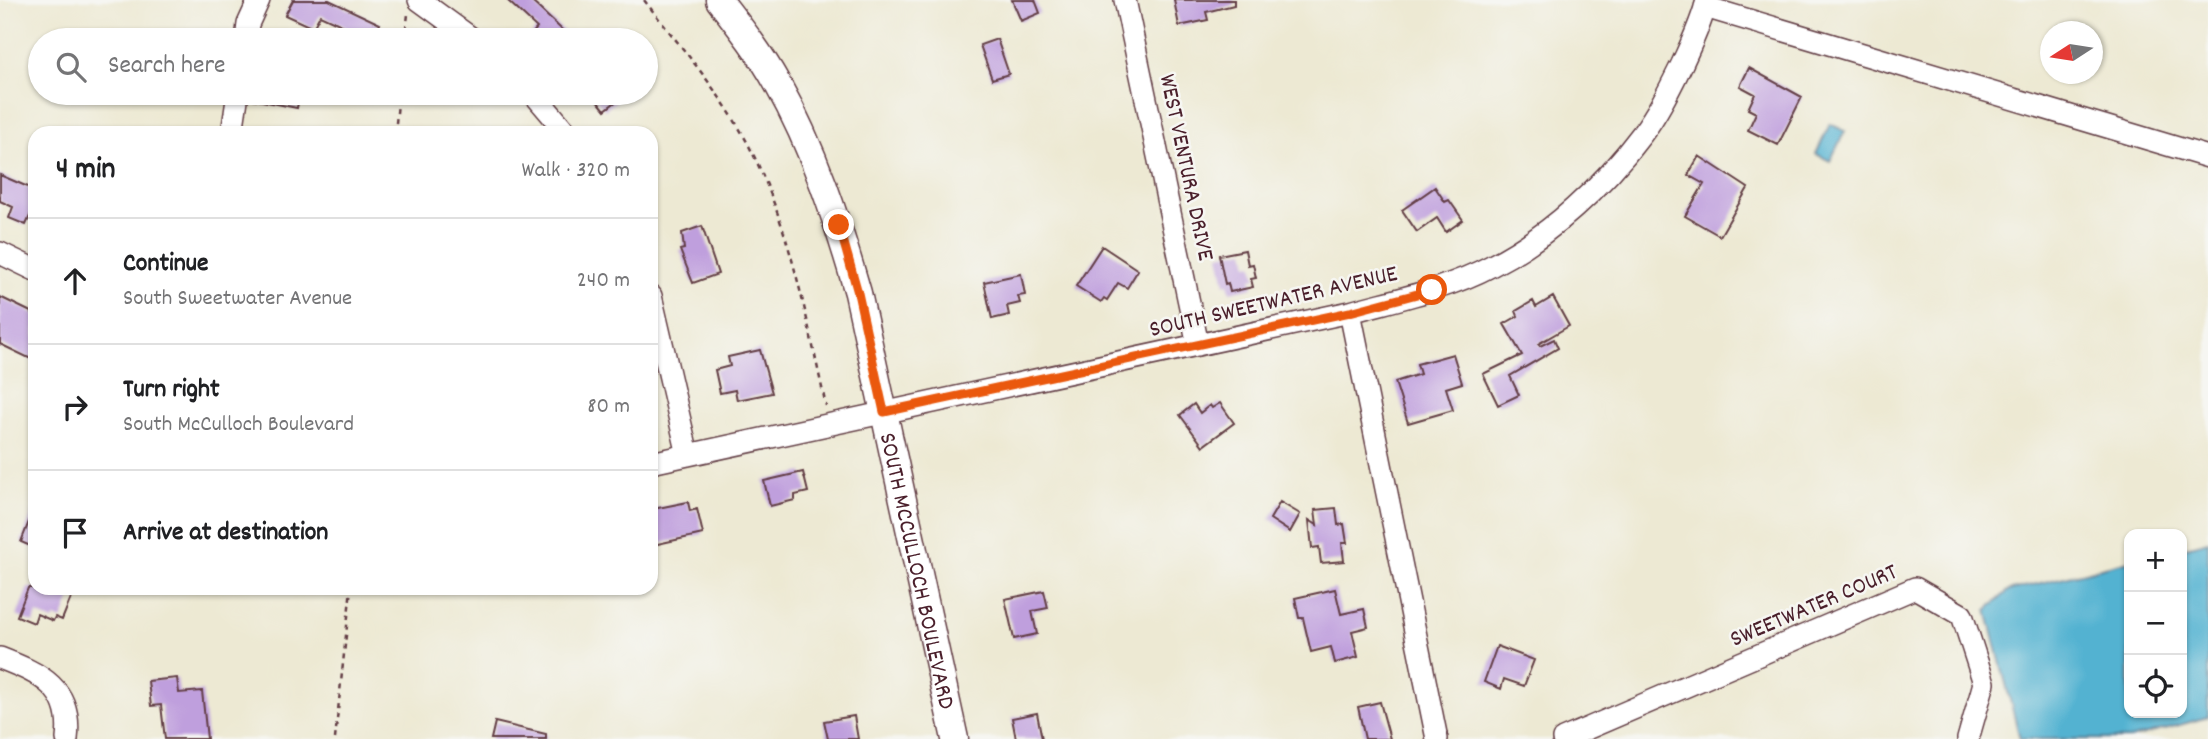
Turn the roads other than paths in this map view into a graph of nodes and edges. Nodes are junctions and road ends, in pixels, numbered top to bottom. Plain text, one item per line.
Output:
1 (259, 0) edge
2 (719, 0) edge
3 (1125, 0) edge
4 (1706, 4) edge
5 (414, 7) edge
6 (248, 28) edge
7 (452, 28) edge
8 (236, 105) edge
9 (543, 105) edge
10 (233, 126) edge
11 (561, 126) edge
12 (2208, 157) edge
13 (0, 253) edge
14 (28, 267) edge
15 (1350, 312) junction
16 (658, 326) edge
17 (1198, 345) junction
18 (884, 412) junction
19 (688, 456) junction
20 (658, 462) edge
21 (0, 658) edge
22 (67, 739) edge
23 (955, 739) edge
24 (1437, 739) edge
25 (1563, 739) edge
26 (1968, 739) edge

1 - 6 street
2 - 18 main road, SOUTH MCCULLOCH BOULEVARD
3 - 17 street, WEST VENTURA DRIVE
4 - 12 street
4 - 15 street, SOUTH SWEETWATER AVENUE
5 - 7 street
8 - 10 street
9 - 11 street
13 - 14 street
15 - 17 street, SOUTH SWEETWATER AVENUE
15 - 24 street
16 - 19 street
17 - 18 street, SOUTH SWEETWATER AVENUE
18 - 19 street, SOUTH SWEETWATER AVENUE
18 - 23 main road, SOUTH MCCULLOCH BOULEVARD
19 - 20 street, SOUTH SWEETWATER AVENUE
21 - 22 street
25 - 26 street, SWEETWATER COURT

